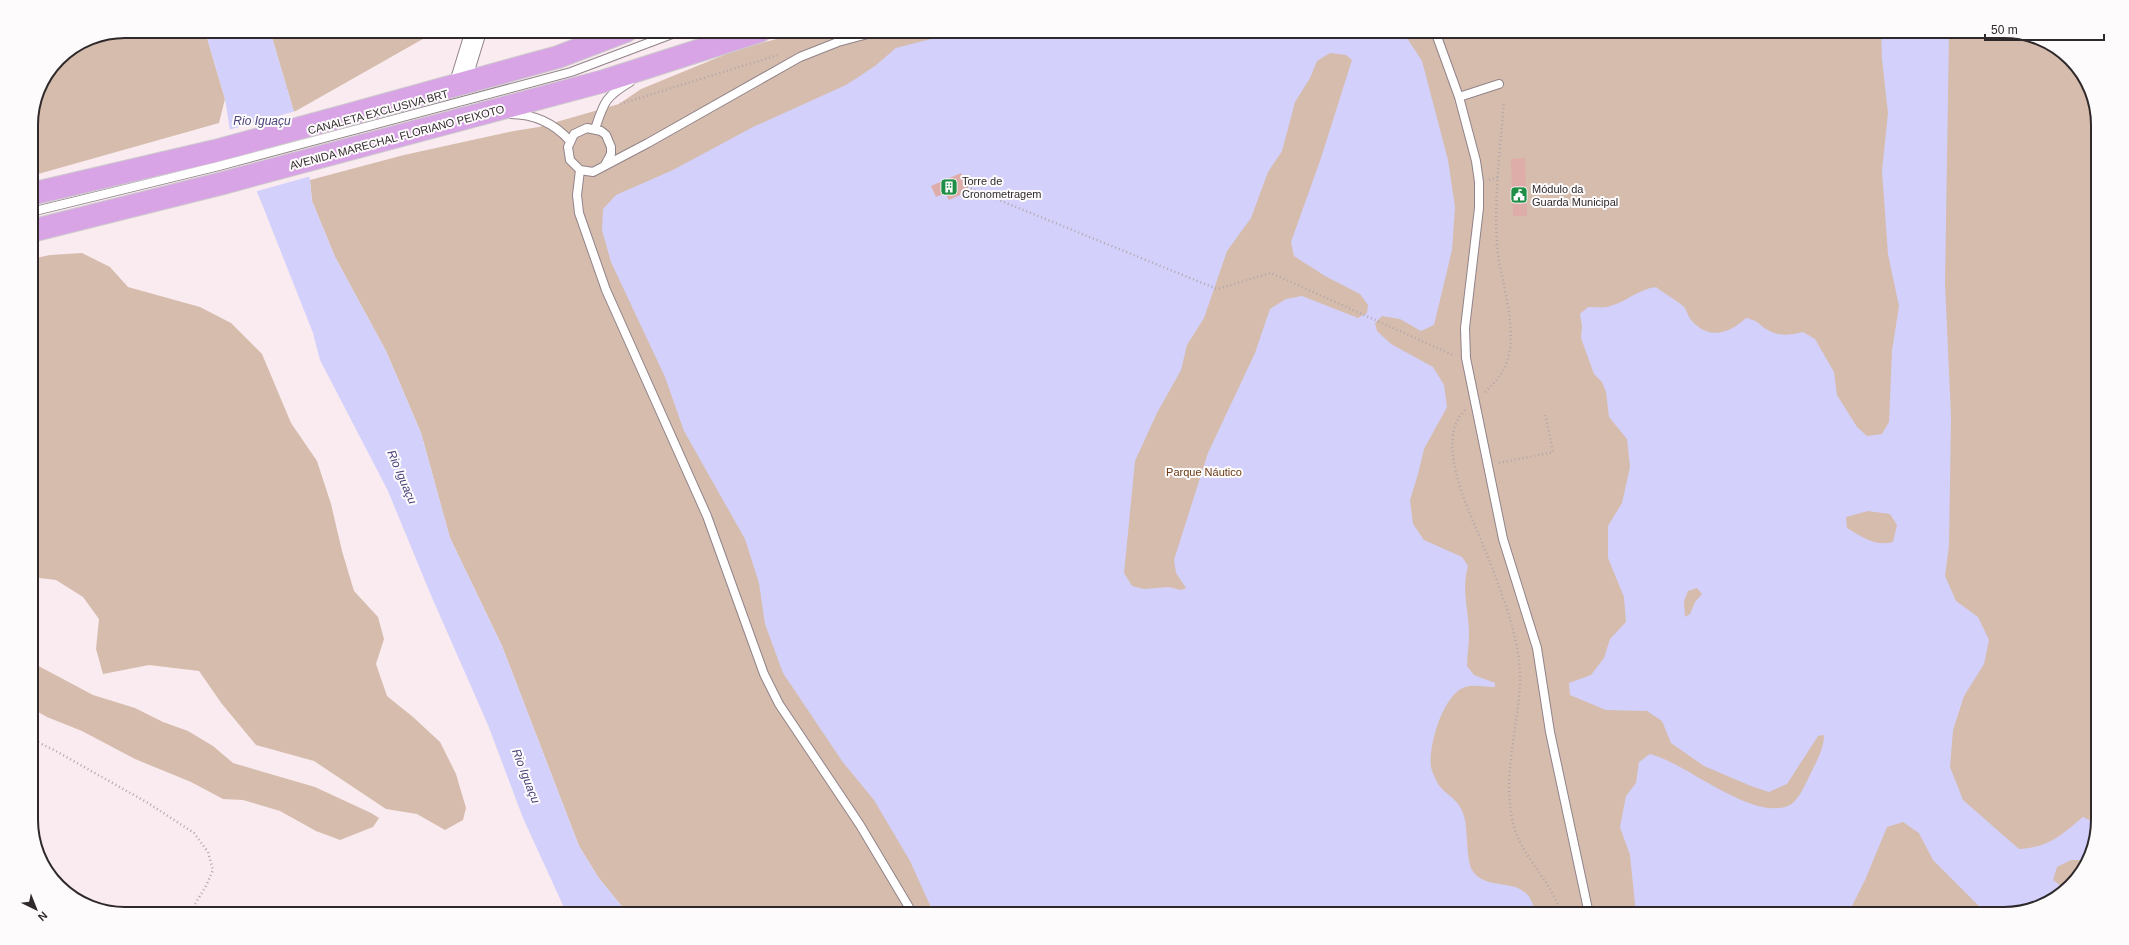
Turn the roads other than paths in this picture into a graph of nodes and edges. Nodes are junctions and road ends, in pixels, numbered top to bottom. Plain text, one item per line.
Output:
1 (474, 38) edge
2 (608, 38) edge
3 (661, 38) edge
4 (737, 38) edge
5 (853, 38) edge
6 (1438, 38) edge
7 (685, 54) junction
8 (460, 83) junction
9 (1499, 84) dead end
10 (1459, 97) junction
11 (483, 114) junction
12 (595, 129) junction
13 (348, 132) junction
14 (570, 140) junction
15 (605, 165) junction
16 (219, 167) junction
17 (580, 170) junction
18 (38, 193) edge
19 (38, 210) edge
20 (38, 229) edge
21 (909, 907) edge
22 (1588, 907) edge

1 - 8 street
2 - 8 main road, AVENIDA MARECHAL FLORIANO PEIXOTO
3 - 13 lane, CANALETA EXCLUSIVA BRT
4 - 7 main road, AVENIDA MARECHAL FLORIANO PEIXOTO
5 - 15 lane
6 - 10 lane
7 - 11 main road, AVENIDA MARECHAL FLORIANO PEIXOTO
7 - 12 lane
8 - 13 main road, AVENIDA MARECHAL FLORIANO PEIXOTO
9 - 10 lane
10 - 22 lane
11 - 13 main road, AVENIDA MARECHAL FLORIANO PEIXOTO
11 - 14 lane
12 - 14 lane
12 - 15 lane
13 - 16 main road, AVENIDA MARECHAL FLORIANO PEIXOTO
13 - 16 main road, AVENIDA MARECHAL FLORIANO PEIXOTO
14 - 17 lane
15 - 17 lane
16 - 18 main road, AVENIDA MARECHAL FLORIANO PEIXOTO
16 - 19 lane
16 - 20 main road, AVENIDA MARECHAL FLORIANO PEIXOTO
17 - 21 lane

